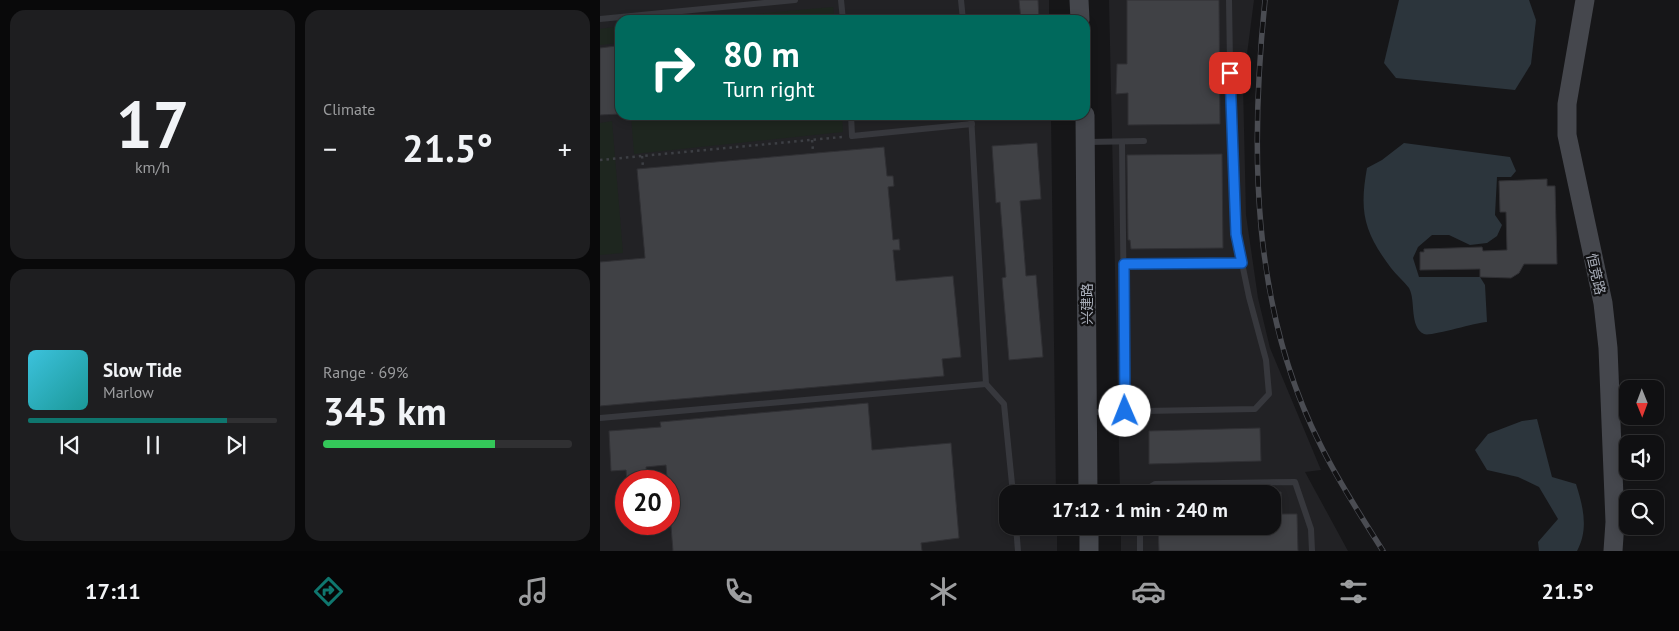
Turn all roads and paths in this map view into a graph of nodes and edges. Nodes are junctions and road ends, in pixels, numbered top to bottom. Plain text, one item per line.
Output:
1 (795, 0) edge
2 (841, 0) edge
3 (961, 0) edge
4 (1079, 0) edge
5 (1229, 0) edge
6 (1585, 0) edge
7 (641, 15) edge
8 (842, 15) edge
9 (962, 15) edge
10 (1080, 15) edge
11 (615, 18) edge
12 (600, 19) edge
13 (851, 120) edge
14 (972, 120) edge
15 (1084, 120) edge
16 (972, 124) junction
17 (852, 136) junction
18 (812, 140) junction
19 (1144, 141) dead end
20 (1086, 142) junction
21 (1122, 142) junction
22 (813, 151) dead end
23 (642, 156) junction
24 (600, 160) edge
25 (643, 167) dead end
26 (1242, 263) junction
27 (1124, 264) junction
28 (986, 384) junction
29 (1125, 411) junction
30 (1088, 412) junction
31 (600, 418) edge
32 (1012, 485) edge
33 (1088, 485) edge
34 (1153, 485) edge
35 (1017, 535) edge
36 (1089, 535) edge
37 (1140, 535) edge
38 (1018, 551) edge
39 (1089, 551) edge
40 (1140, 551) edge
41 (1312, 551) edge
42 (1613, 551) edge

1 - 7 lane
2 - 8 lane
3 - 9 lane
4 - 10 main road
5 - 26 lane
6 - 42 main road, 恒竞路
11 - 12 lane
13 - 17 lane
14 - 16 lane
15 - 20 main road, 兴建路
16 - 17 lane
16 - 28 lane
17 - 18 path
18 - 22 path
18 - 23 path
19 - 21 lane
20 - 21 lane
20 - 30 main road, 兴建路
21 - 27 lane
23 - 24 path
23 - 25 path
26 - 27 lane
26 - 29 lane
27 - 29 lane
28 - 31 lane
28 - 32 lane
29 - 30 lane
30 - 33 main road, 兴建路
34 - 41 lane
35 - 38 lane
36 - 39 main road
37 - 40 lane

